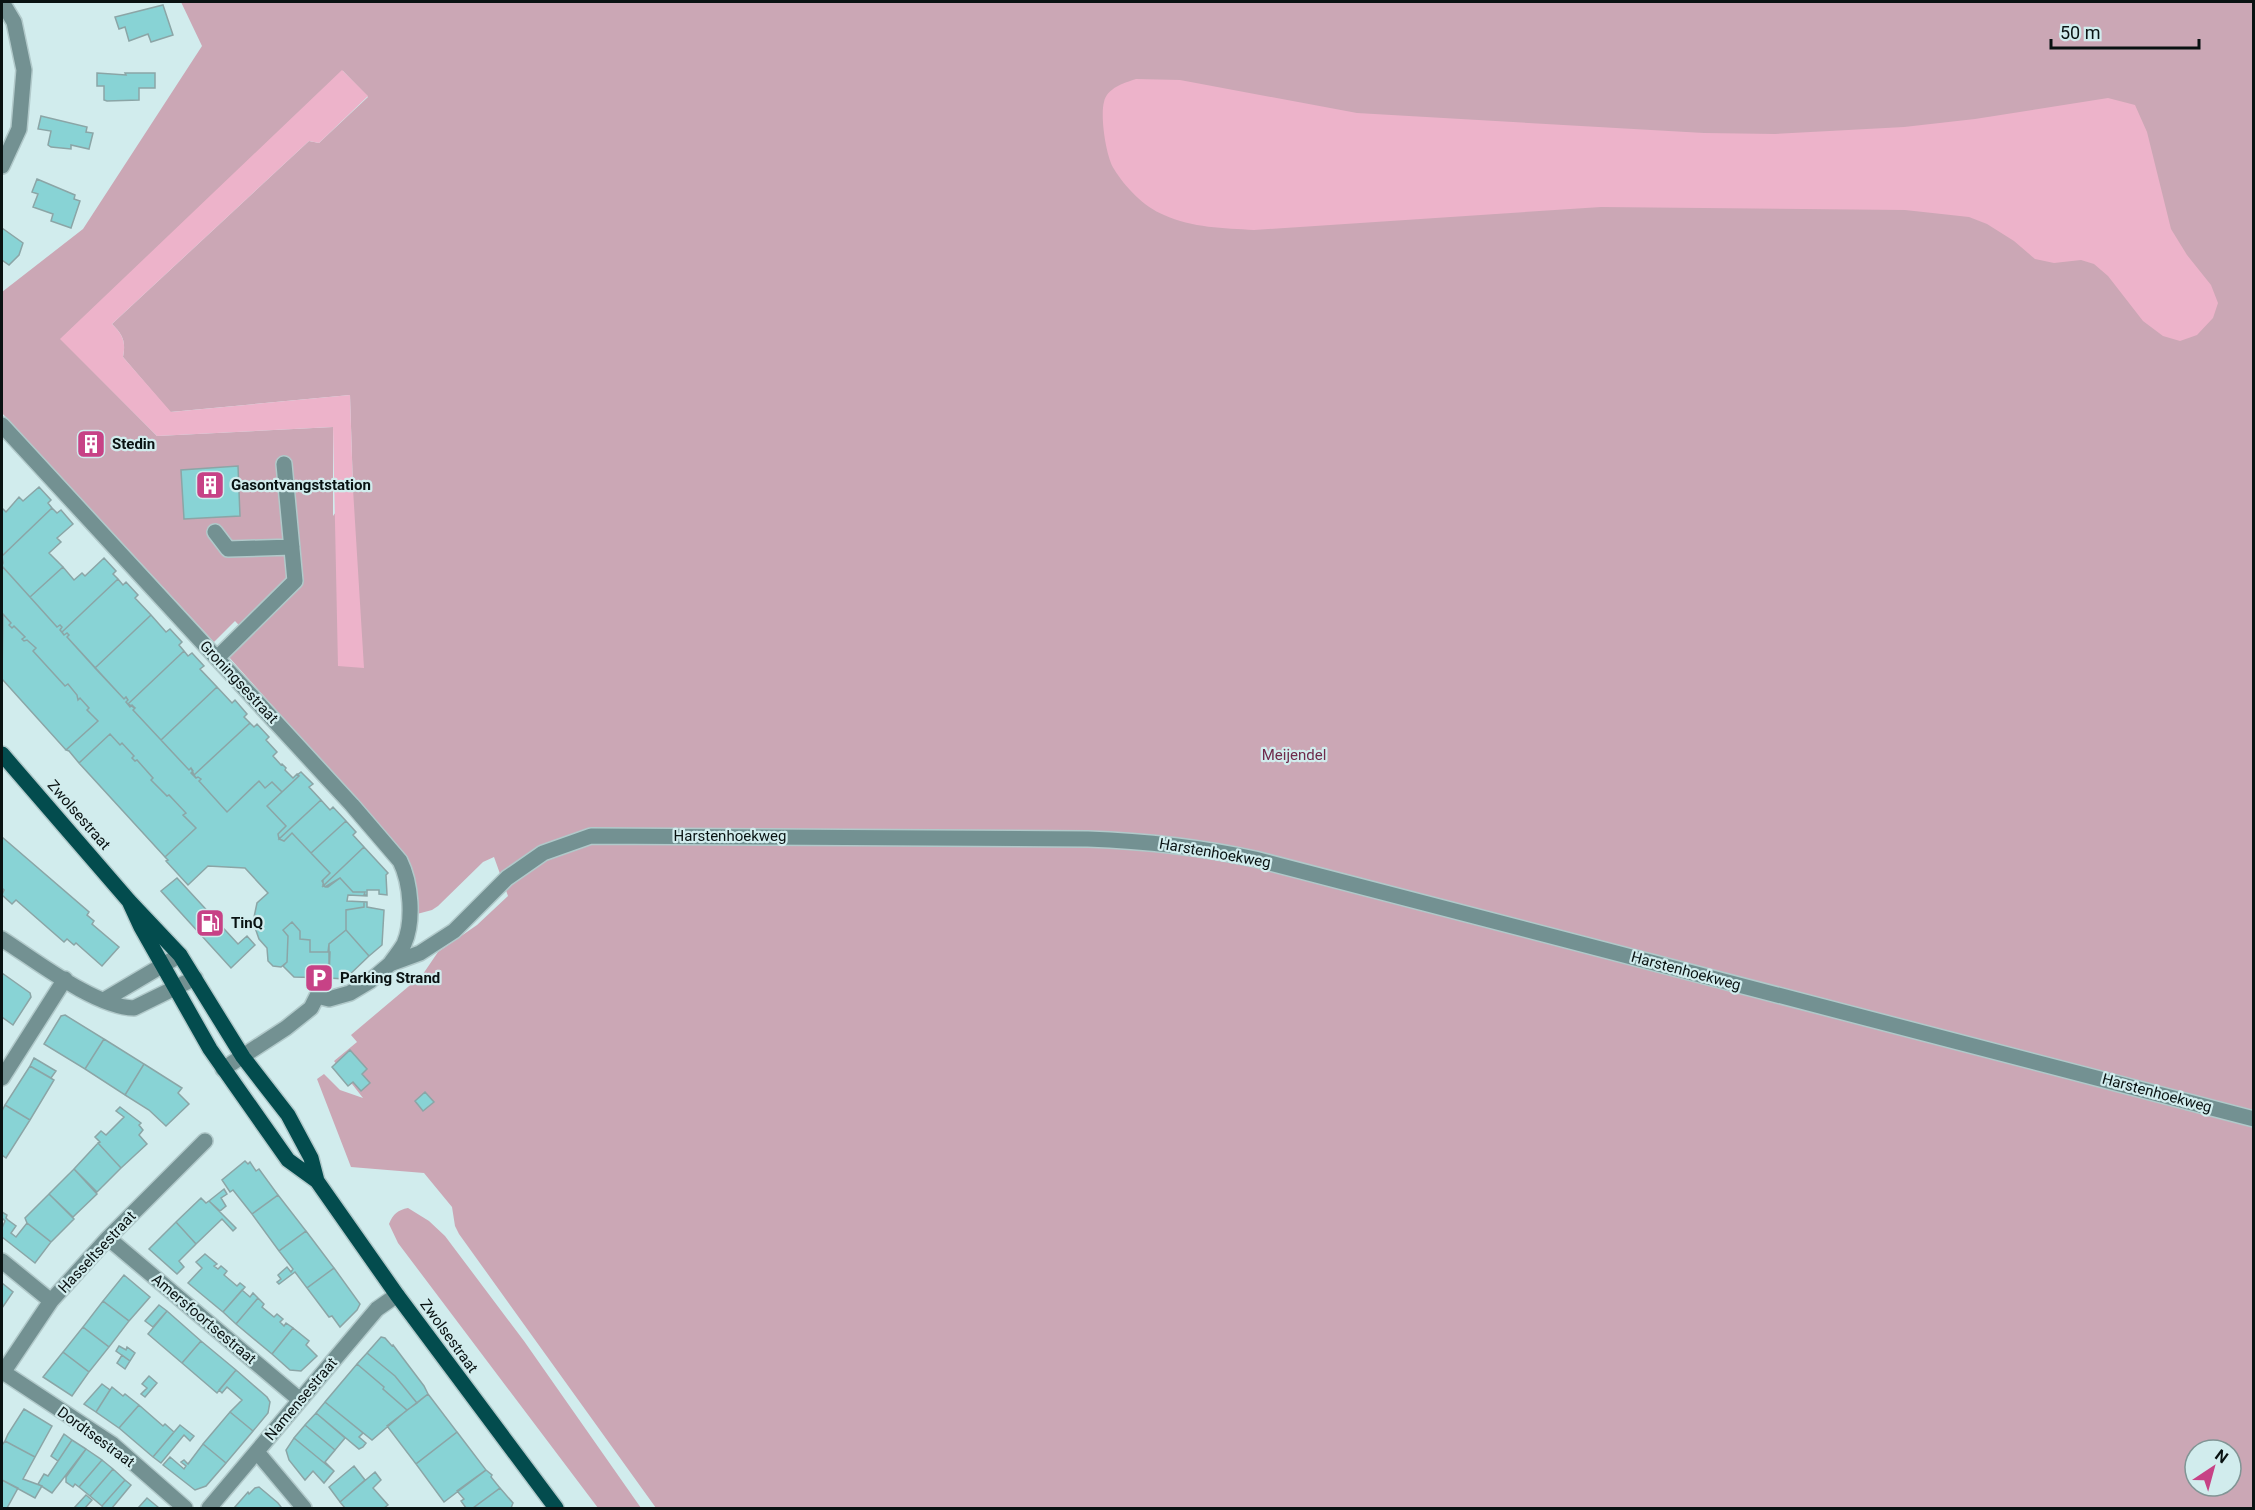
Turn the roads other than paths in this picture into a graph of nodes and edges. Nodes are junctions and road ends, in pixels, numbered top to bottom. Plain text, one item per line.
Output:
1 (2, 2) edge
2 (2, 166) edge
3 (2, 425) edge
4 (284, 464) dead end
5 (215, 532) dead end
6 (292, 546) junction
7 (217, 658) junction
8 (2, 754) edge
9 (129, 901) junction
10 (2, 939) edge
11 (180, 955) junction
12 (390, 964) junction
13 (162, 965) junction
14 (65, 978) junction
15 (195, 978) junction
16 (175, 988) junction
17 (104, 1000) junction
18 (243, 1057) junction
19 (223, 1069) junction
20 (2, 1077) edge
21 (2253, 1119) edge
22 (205, 1141) dead end
23 (317, 1181) junction
24 (108, 1238) junction
25 (2, 1261) edge
26 (397, 1295) junction
27 (51, 1300) junction
28 (2, 1373) edge
29 (300, 1400) junction
30 (257, 1452) junction
31 (185, 1509) edge
32 (209, 1509) edge
33 (304, 1509) edge
34 (556, 1509) edge

1 - 2 street
3 - 7 street, Groningsestraat
4 - 6 street
5 - 6 street
6 - 7 street
7 - 12 street, Groningsestraat
8 - 9 main road, Zwolsestraat
9 - 11 main road, Zwolsestraat
9 - 13 main road, Zwolsestraat
10 - 14 street
11 - 13 street
11 - 15 main road, Zwolsestraat
12 - 18 street, Harstenhoekweg
12 - 21 street, Harstenhoekweg
13 - 16 main road, Zwolsestraat
13 - 17 street
14 - 17 street
14 - 20 street
15 - 16 street
15 - 18 main road, Zwolsestraat
16 - 17 street
16 - 19 main road, Zwolsestraat
18 - 19 street, Harstenhoekweg
18 - 23 main road, Zwolsestraat
19 - 23 main road, Zwolsestraat
22 - 24 street, Hasseltsestraat
23 - 26 main road, Zwolsestraat
24 - 27 street, Hasseltsestraat
24 - 29 street, Amersfoortsestraat
25 - 27 street
26 - 29 street, Namensestraat
26 - 34 main road, Zwolsestraat
27 - 28 street, Hasseltsestraat
28 - 31 street, Dordtsestraat
29 - 30 street, Namensestraat
30 - 32 street, Namensestraat
30 - 33 street

